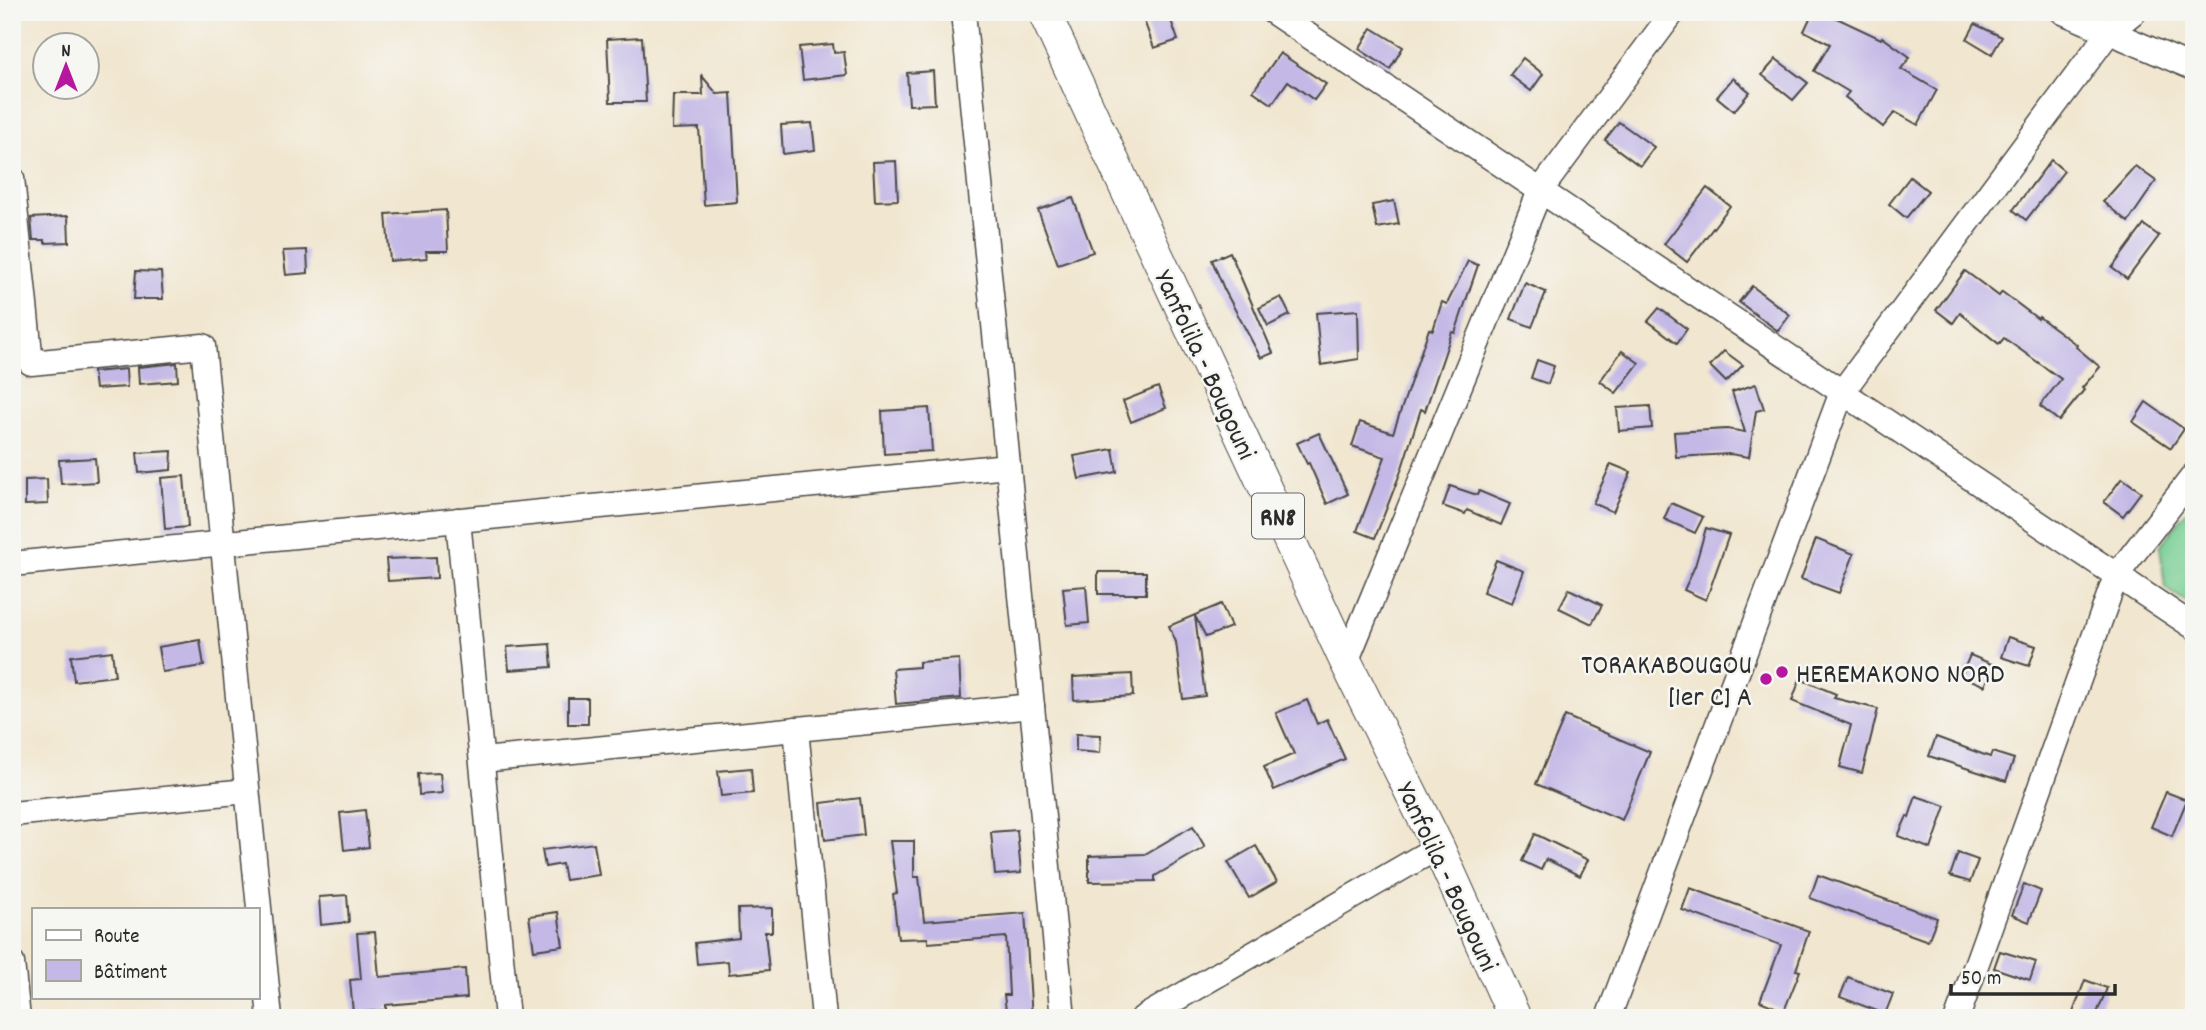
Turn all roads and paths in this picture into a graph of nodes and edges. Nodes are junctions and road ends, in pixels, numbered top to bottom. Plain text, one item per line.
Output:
1 (963, 12) edge
2 (1044, 12) edge
3 (1273, 12) edge
4 (1673, 12) edge
5 (2063, 12) edge
6 (2134, 12) edge
7 (2109, 32) junction
8 (2194, 68) edge
9 (12, 178) edge
10 (1540, 191) junction
11 (1842, 392) junction
12 (1008, 466) junction
13 (2194, 475) edge
14 (458, 520) junction
15 (223, 543) junction
16 (12, 564) edge
17 (2116, 576) junction
18 (2194, 627) edge
19 (1346, 662) junction
20 (1032, 706) junction
21 (796, 729) junction
22 (482, 760) junction
23 (247, 791) junction
24 (12, 814) edge
25 (1438, 847) junction
26 (259, 908) edge
27 (259, 909) edge
28 (12, 964) edge
29 (18, 1018) edge
30 (270, 1018) edge
31 (508, 1018) edge
32 (824, 1018) edge
33 (1063, 1018) edge
34 (1143, 1018) edge
35 (1515, 1018) edge
36 (1608, 1018) edge
37 (1957, 1018) edge

1 - 12 street
2 - 19 main road, Yanfolila - Bougouni / RN8
3 - 10 street
4 - 10 street
5 - 7 street
6 - 7 street
7 - 8 street
7 - 11 street
9 - 15 street
10 - 11 street
10 - 19 street
11 - 17 street
11 - 36 street
12 - 14 street
12 - 20 street
13 - 17 street
14 - 15 street
14 - 22 street
15 - 16 street
15 - 23 street
17 - 18 street
17 - 37 street
19 - 25 main road, Yanfolila - Bougouni / RN8
20 - 21 street
20 - 33 street
21 - 22 street
21 - 32 street
22 - 31 street
23 - 24 street
23 - 26 street
25 - 34 street
25 - 35 main road, Yanfolila - Bougouni / RN8
27 - 30 street
28 - 29 street

